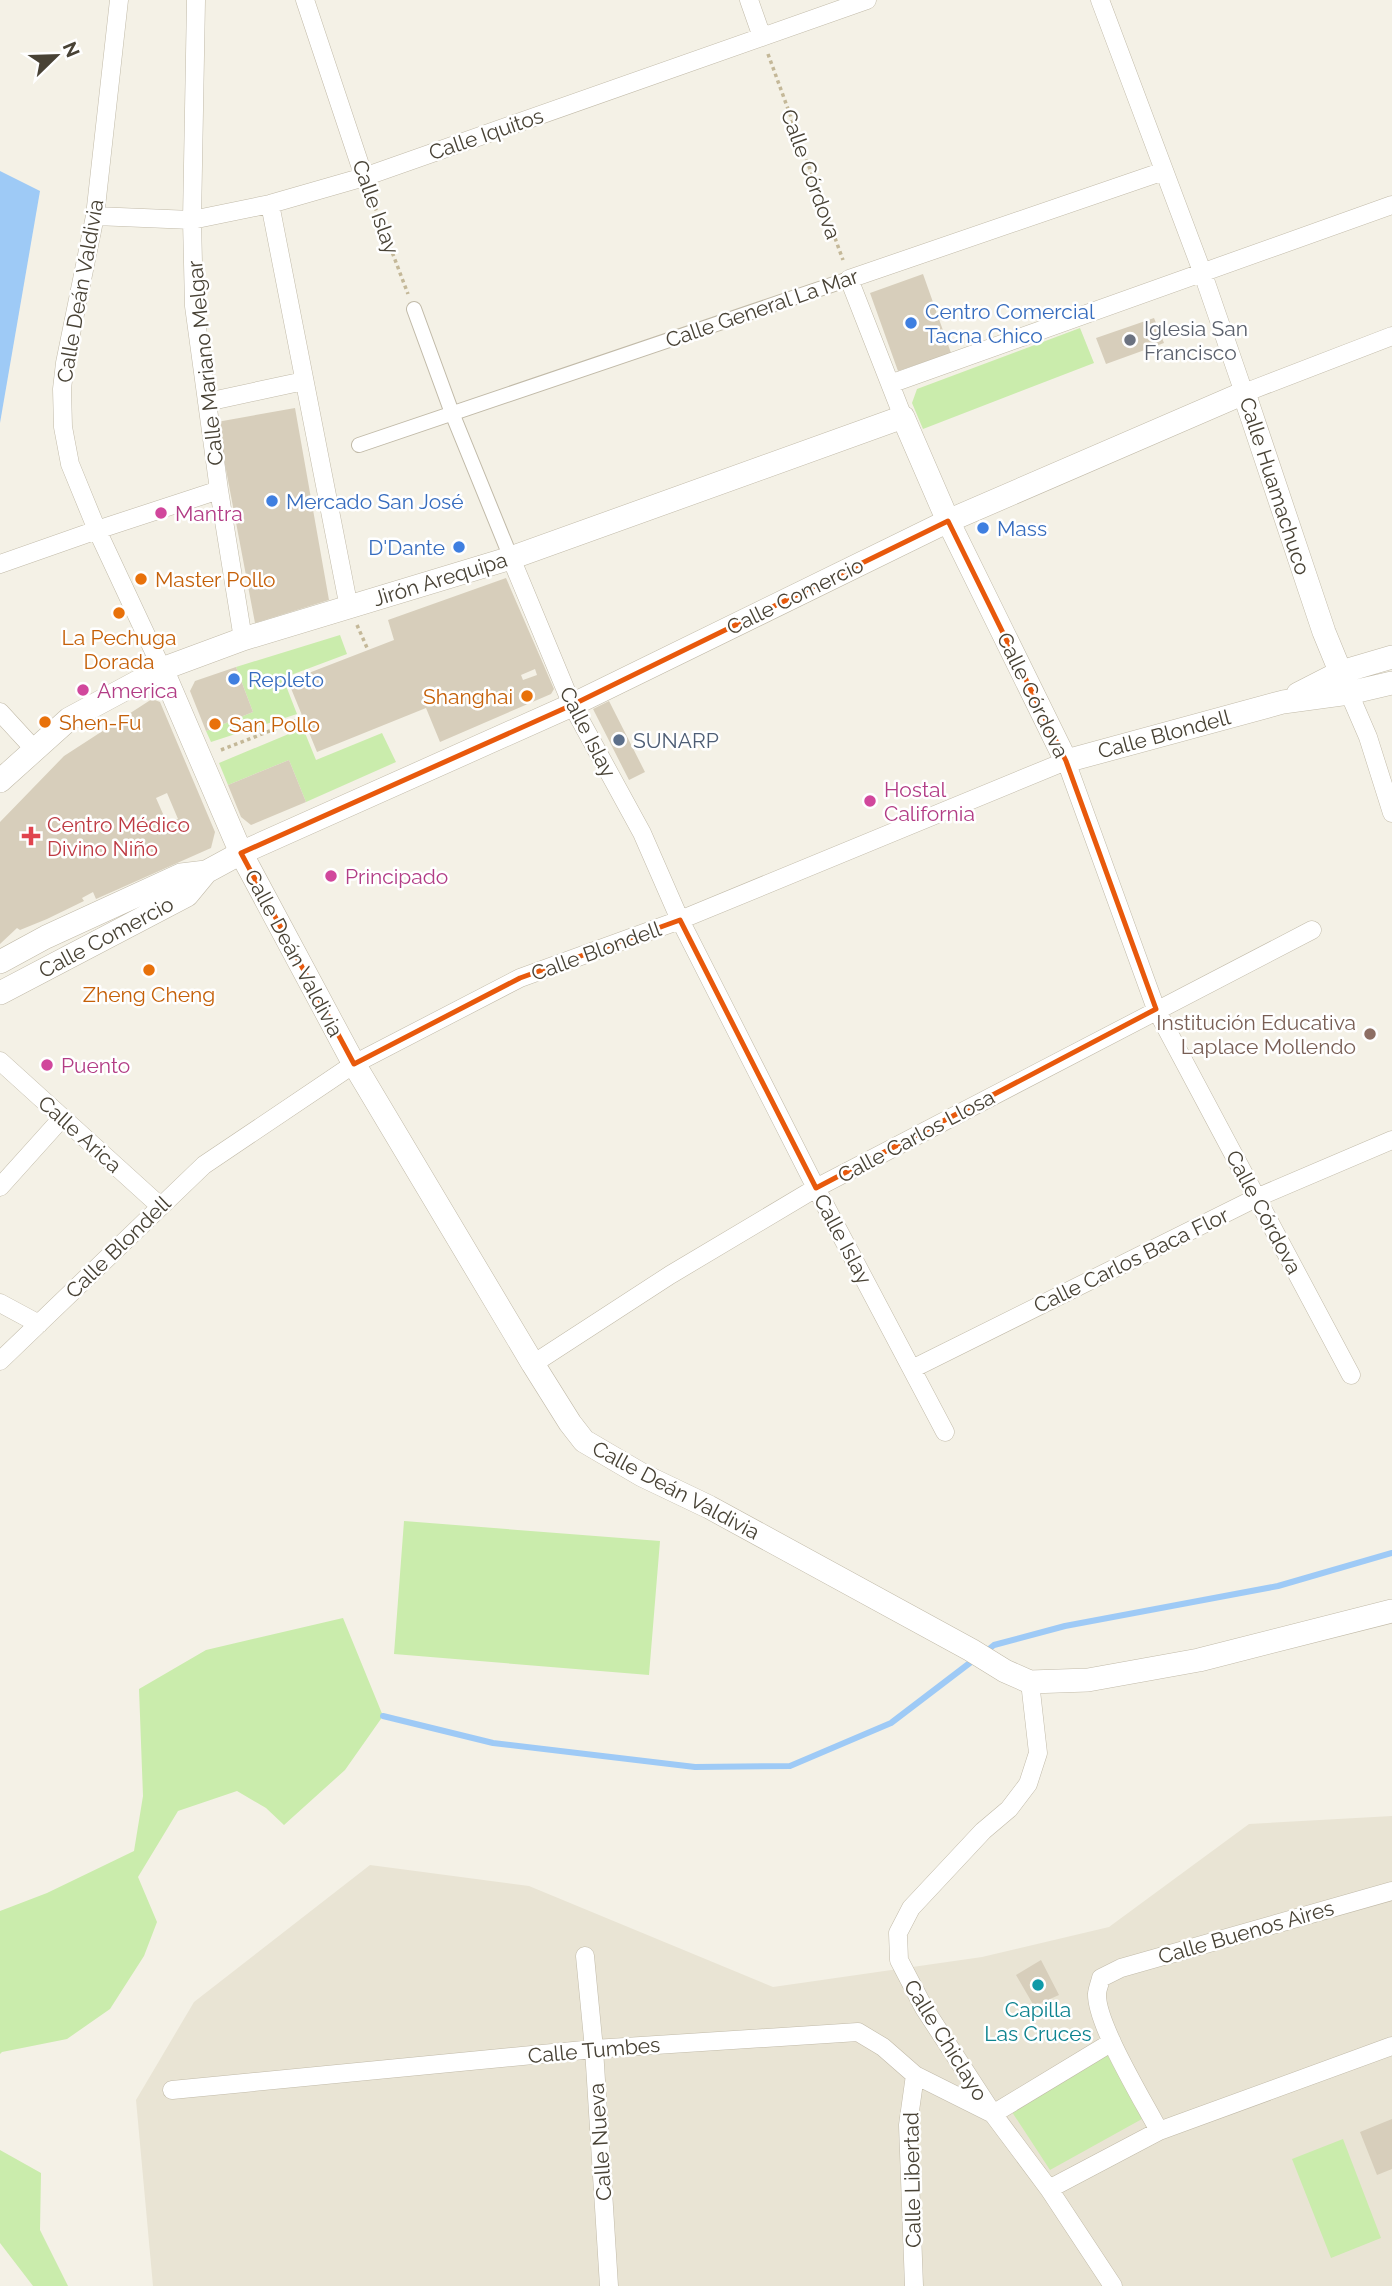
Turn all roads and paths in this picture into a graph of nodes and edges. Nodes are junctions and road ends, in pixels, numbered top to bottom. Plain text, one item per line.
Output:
1 (119, 0) edge
2 (196, 0) edge
3 (305, 0) edge
4 (749, 0) edge
5 (867, 0) edge
6 (1100, 0) edge
7 (762, 37) junction
8 (1164, 171) junction
9 (364, 177) junction
10 (270, 204) junction
11 (1392, 205) edge
12 (95, 216) junction
13 (192, 220) junction
14 (1203, 274) junction
15 (849, 279) junction
16 (414, 309) joint
17 (1392, 336) edge
18 (304, 381) junction
19 (890, 384) junction
20 (1244, 393) junction
21 (206, 402) junction
22 (452, 413) junction
23 (903, 416) junction
24 (359, 445) dead end
25 (219, 491) junction
26 (948, 522) junction
27 (97, 530) junction
28 (511, 558) junction
29 (0, 564) edge
30 (349, 608) junction
31 (243, 639) junction
32 (1392, 657) edge
33 (162, 669) junction
34 (1345, 683) junction
35 (1392, 683) edge
36 (572, 705) junction
37 (0, 712) edge
38 (303, 718) dead end
39 (34, 749) junction
40 (215, 753) dead end
41 (1066, 761) junction
42 (0, 781) edge
43 (1392, 813) edge
44 (241, 853) junction
45 (206, 873) junction
46 (680, 920) junction
47 (1312, 930) dead end
48 (0, 962) edge
49 (0, 993) edge
50 (1156, 1009) junction
51 (0, 1061) edge
52 (354, 1064) junction
53 (62, 1118) junction
54 (1392, 1140) edge
55 (0, 1188) edge
56 (816, 1188) junction
57 (1256, 1198) junction
58 (160, 1206) junction
59 (0, 1303) edge
60 (39, 1324) junction
61 (0, 1361) edge
62 (533, 1364) junction
63 (912, 1369) junction
64 (1351, 1375) dead end
65 (945, 1432) dead end
66 (1392, 1611) edge
67 (1030, 1682) junction
68 (1392, 1891) edge
69 (585, 1956) dead end
70 (1112, 2042) junction
71 (1392, 2046) edge
72 (594, 2049) junction
73 (915, 2075) junction
74 (172, 2090) dead end
75 (993, 2114) junction
76 (1159, 2131) junction
77 (1049, 2189) junction
78 (609, 2286) edge
79 (914, 2286) edge
80 (1113, 2286) edge

1 - 12 street, Calle Deán Valdivia
2 - 13 street, Calle Mariano Melgar
3 - 9 street, Calle Islay
4 - 7 street
5 - 7 street, Calle Iquitos
6 - 8 street, Calle Huamachuco
7 - 9 street, Calle Iquitos
7 - 15 path, Calle Córdova
8 - 14 street, Calle Huamachuco
8 - 15 street, Calle General La Mar
9 - 10 street, Calle Iquitos
9 - 16 path, Calle Islay
10 - 13 street, Calle Iquitos
10 - 18 street
11 - 14 street
12 - 13 street, Calle Iquitos
12 - 27 street, Calle Deán Valdivia
13 - 21 street, Calle Mariano Melgar
14 - 19 street
14 - 20 street, Calle Huamachuco
15 - 19 street, Calle Córdova
15 - 22 street, Calle General La Mar
16 - 22 street, Calle Islay
17 - 20 street, Calle Comercio
18 - 21 street
18 - 30 street
19 - 23 street, Calle Córdova
20 - 26 street, Calle Comercio
20 - 34 street, Calle Huamachuco
21 - 25 street, Calle Mariano Melgar
22 - 24 street, Calle General La Mar
22 - 28 street, Calle Islay
23 - 26 street, Calle Córdova
23 - 28 street, Jirón Arequipa
25 - 27 street
25 - 31 street, Calle Mariano Melgar
26 - 36 street, Calle Comercio
26 - 41 street, Calle Córdova
27 - 29 street
27 - 33 street, Calle Deán Valdivia
28 - 30 street, Jirón Arequipa
28 - 36 street, Calle Islay
30 - 31 street, Jirón Arequipa
31 - 33 street, Jirón Arequipa
32 - 34 street
33 - 39 street, Jirón Arequipa
33 - 44 street, Calle Deán Valdivia
34 - 35 street
34 - 41 street, Calle Blondell
34 - 43 street, Calle Huamachuco
36 - 44 street, Calle Comercio
36 - 46 street, Calle Islay
37 - 39 street
38 - 40 path
39 - 42 street, Jirón Arequipa
41 - 46 street, Calle Blondell
41 - 50 street, Calle Córdova
44 - 45 street, Calle Comercio
44 - 52 street, Calle Deán Valdivia
45 - 48 street, Calle Comercio
45 - 49 street, Calle Comercio
46 - 52 street, Calle Blondell
46 - 56 street, Calle Islay
47 - 50 street, Calle Carlos Llosa
50 - 56 street, Calle Carlos Llosa
50 - 57 street, Calle Córdova
51 - 53 street, Calle Arica
52 - 58 street, Calle Blondell
52 - 62 street, Calle Deán Valdivia
53 - 55 street
53 - 58 street, Calle Arica
54 - 57 street, Calle Carlos Baca Flor
56 - 62 street, Calle Carlos Llosa
56 - 63 street, Calle Islay
57 - 63 street, Calle Carlos Baca Flor
57 - 64 street, Calle Córdova
58 - 60 street, Calle Blondell
59 - 60 street
60 - 61 street, Calle Blondell
62 - 67 street, Calle Deán Valdivia
63 - 65 street, Calle Islay
66 - 67 street
67 - 75 street, Calle Chiclayo
68 - 70 street, Calle Buenos Aires
69 - 72 street, Calle Nueva
70 - 75 street
70 - 76 street
71 - 76 street
72 - 73 street, Calle Tumbes
72 - 74 street, Calle Tumbes
72 - 78 street, Calle Nueva
73 - 75 street, Calle Tumbes
73 - 79 street, Calle Libertad
75 - 77 street, Calle Chiclayo
76 - 77 street
77 - 80 street, Calle Chiclayo

